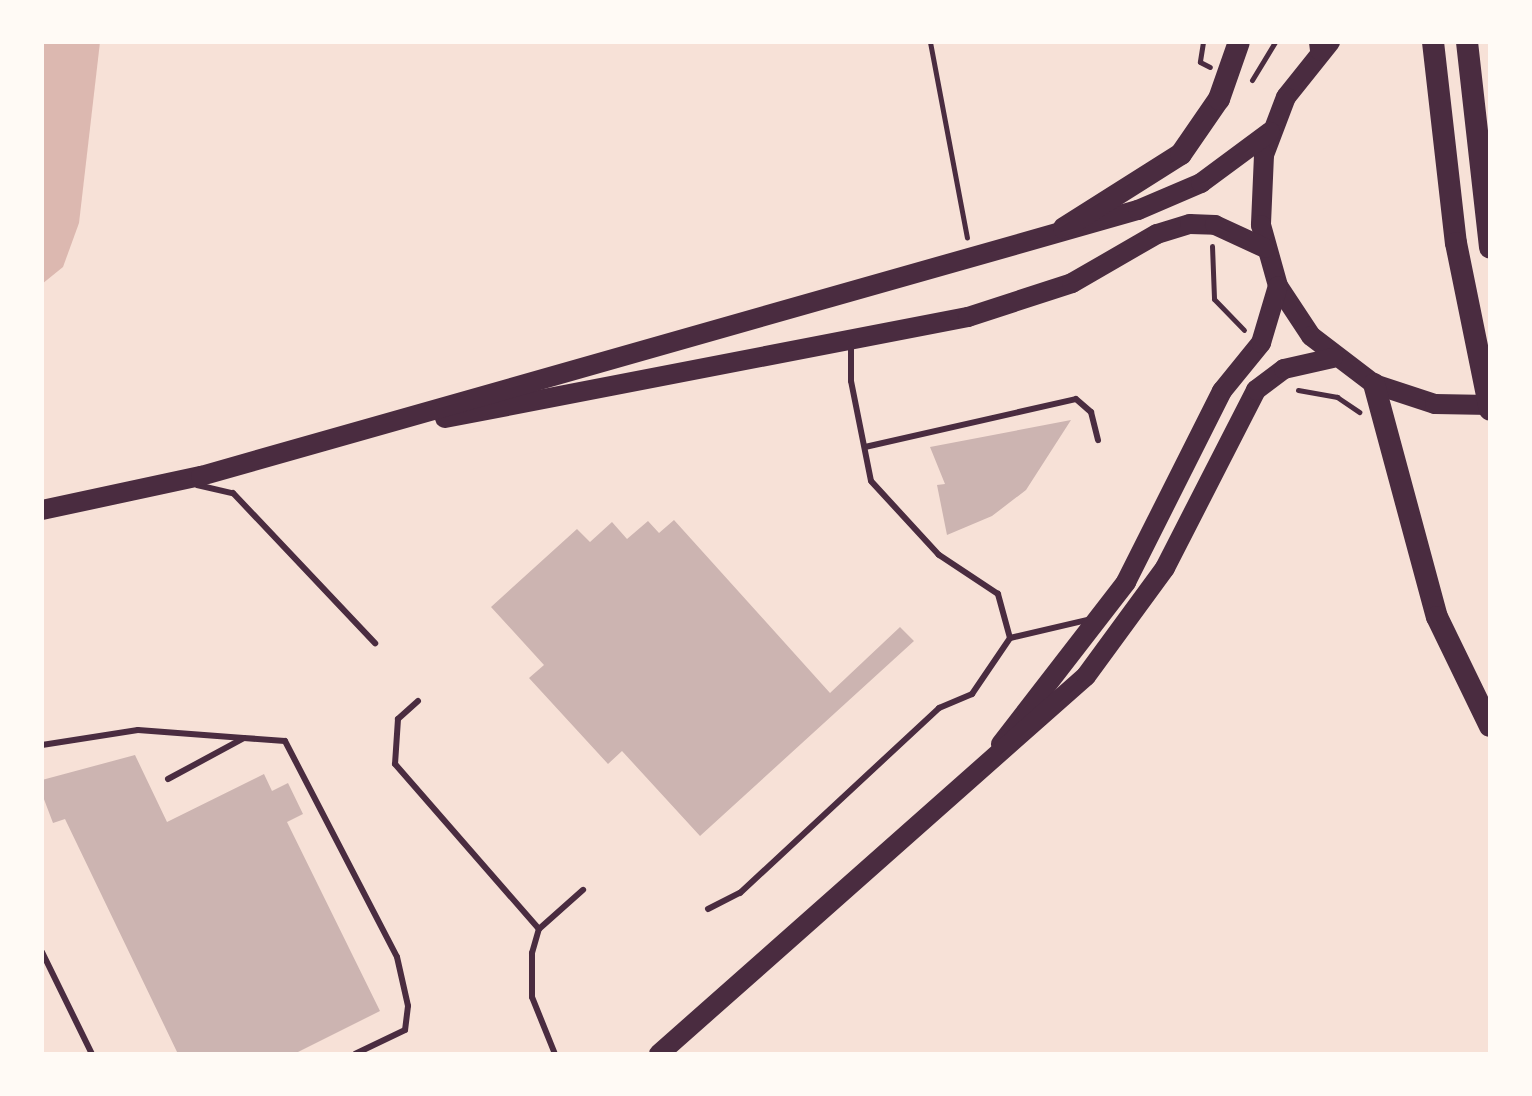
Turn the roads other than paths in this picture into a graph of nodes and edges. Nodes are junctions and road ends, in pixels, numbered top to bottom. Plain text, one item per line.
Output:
1 (1239, 42) edge
2 (1433, 42) edge
3 (1467, 42) edge
4 (1324, 45) edge
5 (1270, 132) junction
6 (1064, 228) junction
7 (1265, 248) junction
8 (1490, 248) edge
9 (1278, 286) junction
10 (851, 342) junction
11 (1333, 358) junction
12 (1374, 384) junction
13 (1490, 408) edge
14 (329, 440) junction
15 (1098, 440) dead end
16 (865, 447) junction
17 (178, 481) junction
18 (42, 510) edge
19 (1103, 617) junction
20 (1010, 638) junction
21 (375, 643) dead end
22 (418, 701) dead end
23 (1490, 726) edge
24 (244, 738) junction
25 (42, 745) edge
26 (993, 758) junction
27 (168, 779) dead end
28 (583, 890) dead end
29 (708, 909) dead end
30 (539, 929) junction
31 (42, 952) edge
32 (92, 1054) edge
33 (355, 1054) edge
34 (555, 1054) edge
35 (659, 1054) edge

1 - 6 highway
2 - 13 highway
3 - 8 highway
4 - 5 main road
5 - 6 main road
5 - 7 main road
6 - 14 main road
7 - 9 main road
7 - 10 main road
9 - 11 main road
9 - 19 main road
10 - 14 main road
10 - 16 lane
11 - 12 main road
11 - 26 main road
12 - 13 main road
12 - 23 highway
14 - 17 main road
15 - 16 lane
16 - 20 lane
17 - 18 main road
17 - 21 lane
19 - 20 lane
19 - 26 main road
20 - 29 lane
22 - 30 lane
24 - 25 lane
24 - 27 lane
24 - 33 lane
26 - 35 main road
28 - 30 lane
30 - 34 lane
31 - 32 lane

